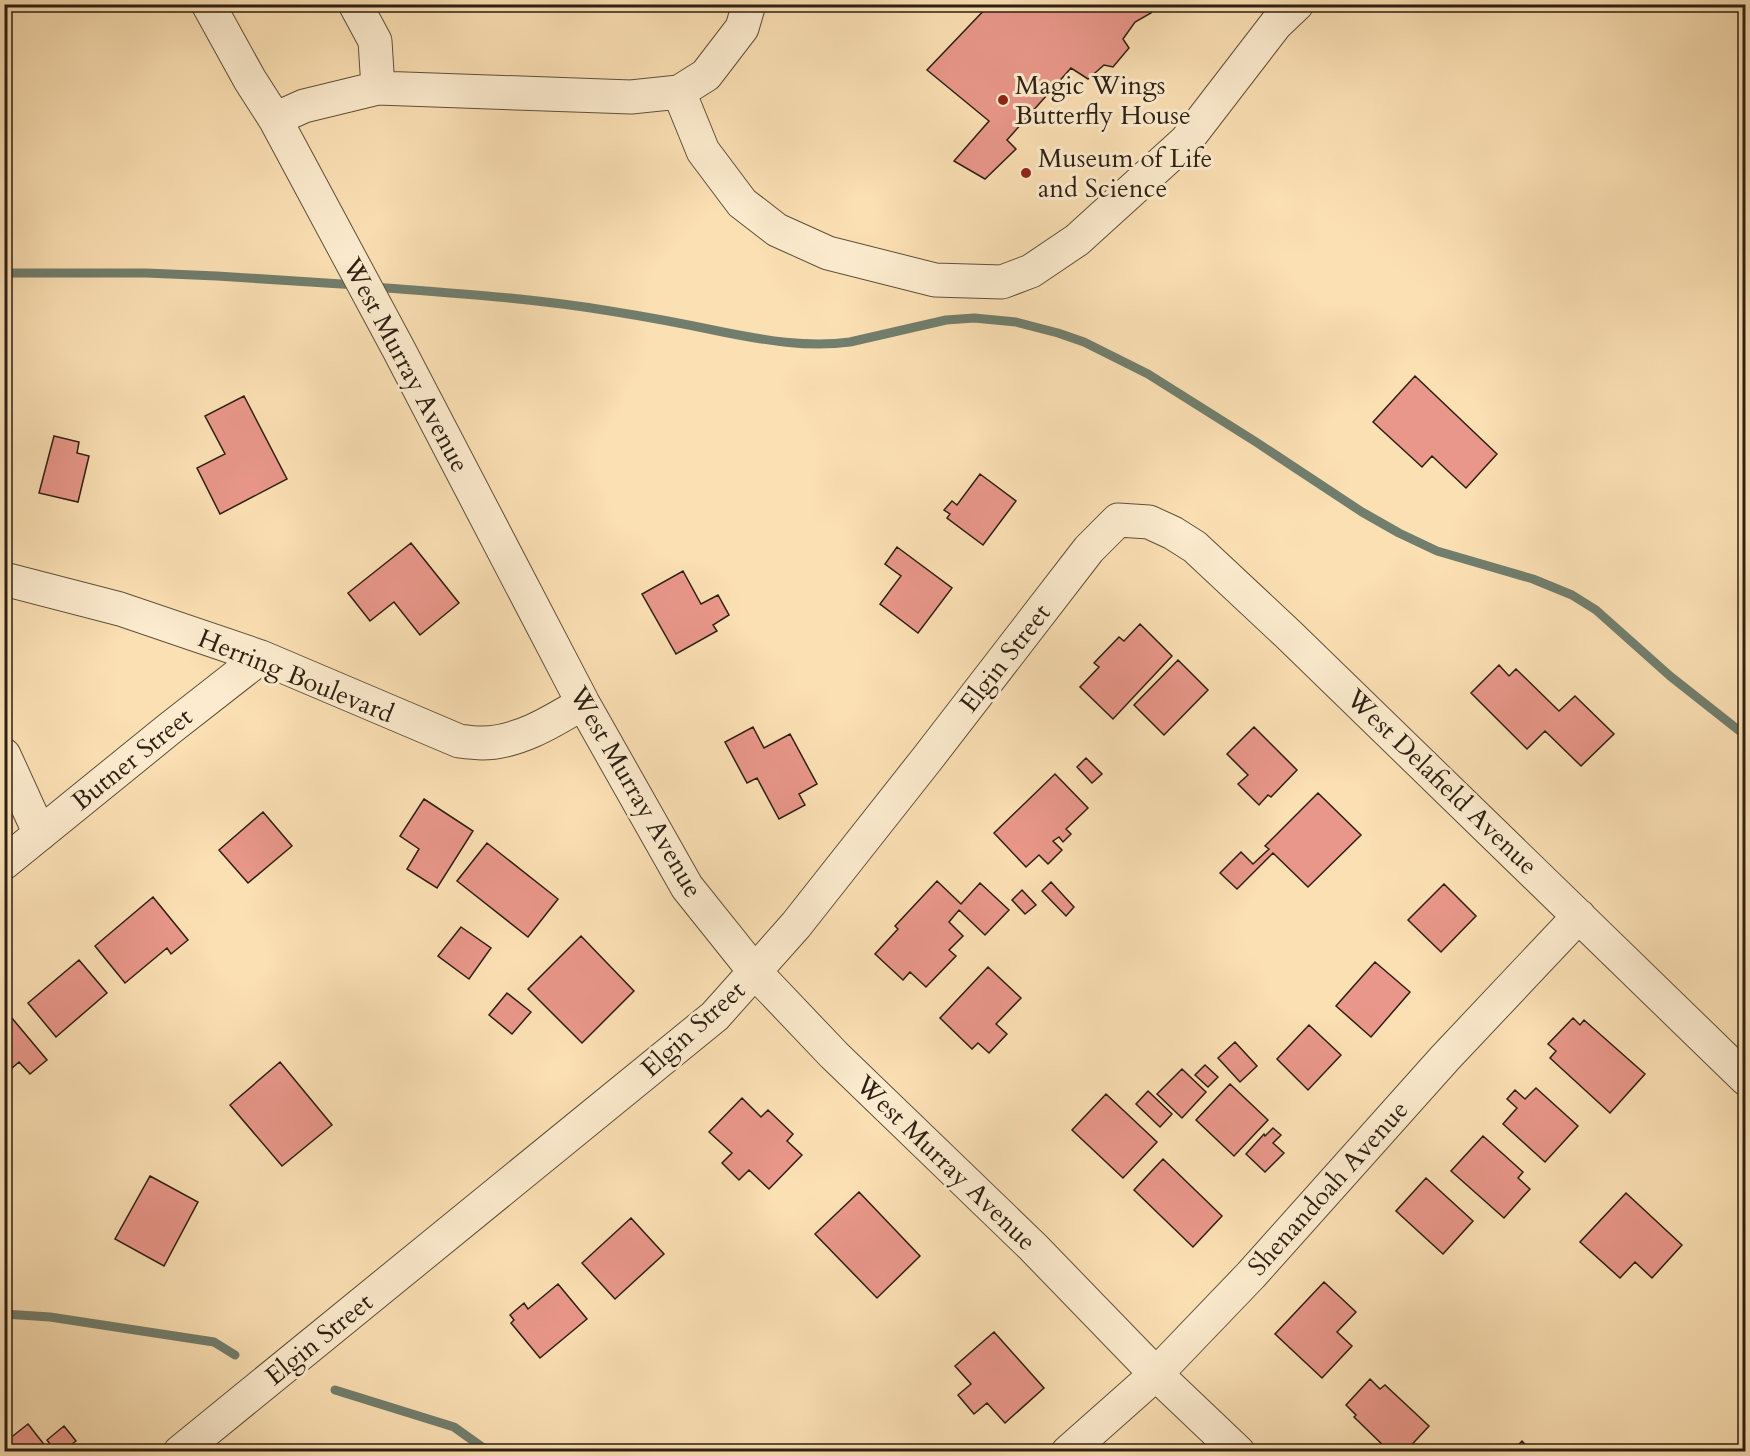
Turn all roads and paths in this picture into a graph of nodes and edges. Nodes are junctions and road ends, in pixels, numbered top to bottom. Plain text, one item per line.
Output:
1 (208, 4) edge
2 (354, 4) edge
3 (749, 4) edge
4 (1297, 4) edge
5 (378, 88) junction
6 (680, 92) junction
7 (275, 119) junction
8 (1118, 520) joint
9 (4, 579) edge
10 (261, 657) junction
11 (583, 703) junction
12 (4, 754) edge
13 (40, 834) junction
14 (4, 863) edge
15 (1579, 916) junction
16 (755, 972) junction
17 (1746, 1079) edge
18 (1156, 1374) junction
19 (180, 1452) edge
20 (1068, 1452) edge
21 (1238, 1452) edge

1 - 7 street, West Murray Avenue
2 - 5 street
3 - 6 street
4 - 6 street
5 - 6 street
5 - 7 street
7 - 11 street, West Murray Avenue
8 - 15 street, West Delafield Avenue
8 - 16 street, Elgin Street
9 - 10 street, Herring Boulevard
10 - 11 street, Herring Boulevard
10 - 13 street, Butner Street
11 - 16 street, West Murray Avenue
12 - 13 street
13 - 14 street, Butner Street
15 - 17 street, West Delafield Avenue
15 - 18 street, Shenandoah Avenue
16 - 18 street, West Murray Avenue
16 - 19 street, Elgin Street
18 - 20 street, Shenandoah Avenue
18 - 21 street, West Murray Avenue

